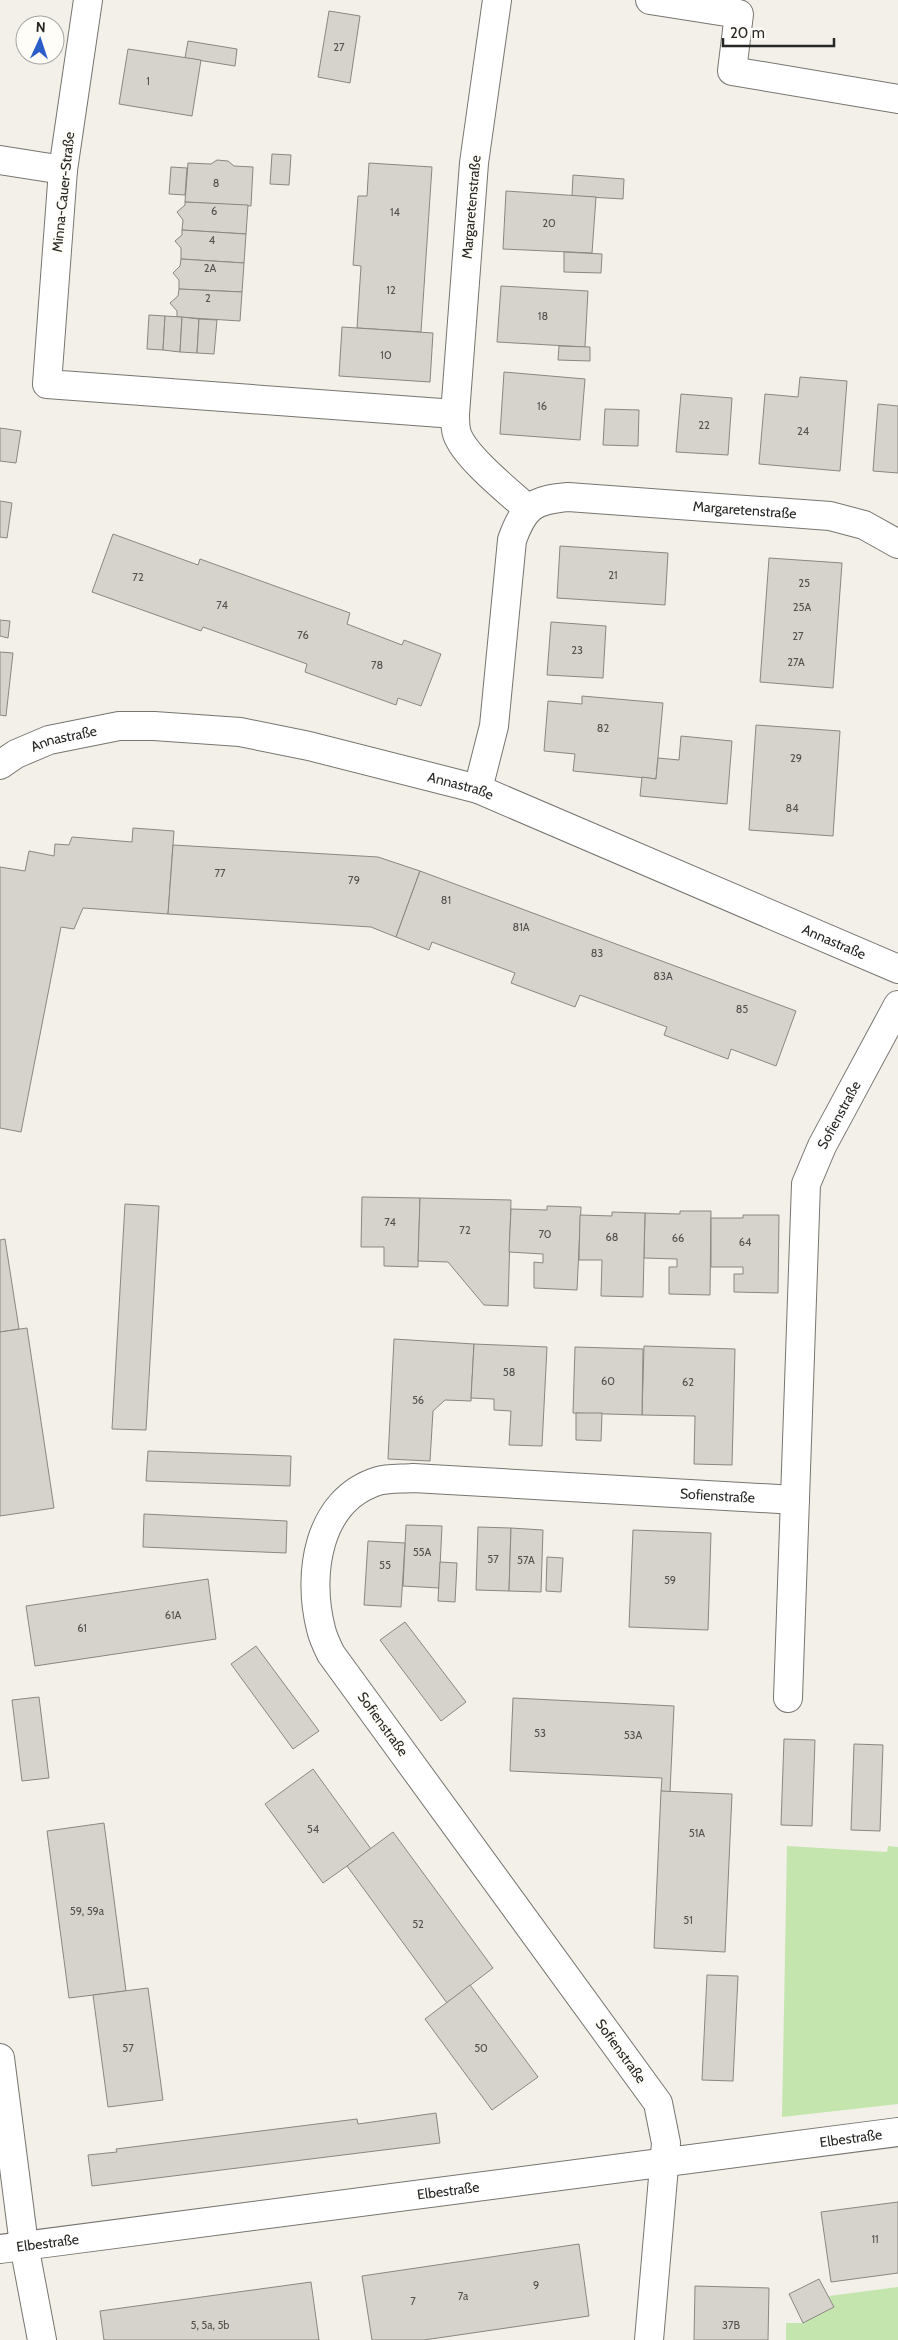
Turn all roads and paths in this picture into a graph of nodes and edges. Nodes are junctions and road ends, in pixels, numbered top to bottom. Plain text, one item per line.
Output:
1 (88, 0) edge
2 (497, 0) edge
3 (650, 0) edge
4 (740, 7) edge
5 (898, 99) edge
6 (0, 160) edge
7 (63, 170) junction
8 (455, 414) junction
9 (528, 509) junction
10 (898, 544) edge
11 (0, 765) edge
12 (478, 789) junction
13 (898, 968) edge
14 (898, 1005) edge
15 (795, 1500) junction
16 (788, 1698) dead end
17 (0, 2058) edge
18 (898, 2132) edge
19 (664, 2162) junction
20 (12, 2247) edge
21 (42, 2340) edge
22 (649, 2340) edge

1 - 7 street, Minna-Cauer-Straße
2 - 8 street, Margaretenstraße
3 - 4 street
4 - 5 street
6 - 7 street
7 - 8 street, Minna-Cauer-Straße
8 - 9 street, Margaretenstraße
9 - 10 street, Margaretenstraße
9 - 12 street
11 - 12 street, Annastraße
12 - 13 street, Annastraße
14 - 15 street, Sofienstraße
15 - 16 street, Sofienstraße
15 - 19 street, Sofienstraße
17 - 20 street
18 - 19 street, Elbestraße
19 - 20 street, Elbestraße
19 - 22 street, Sofienstraße
20 - 21 street

